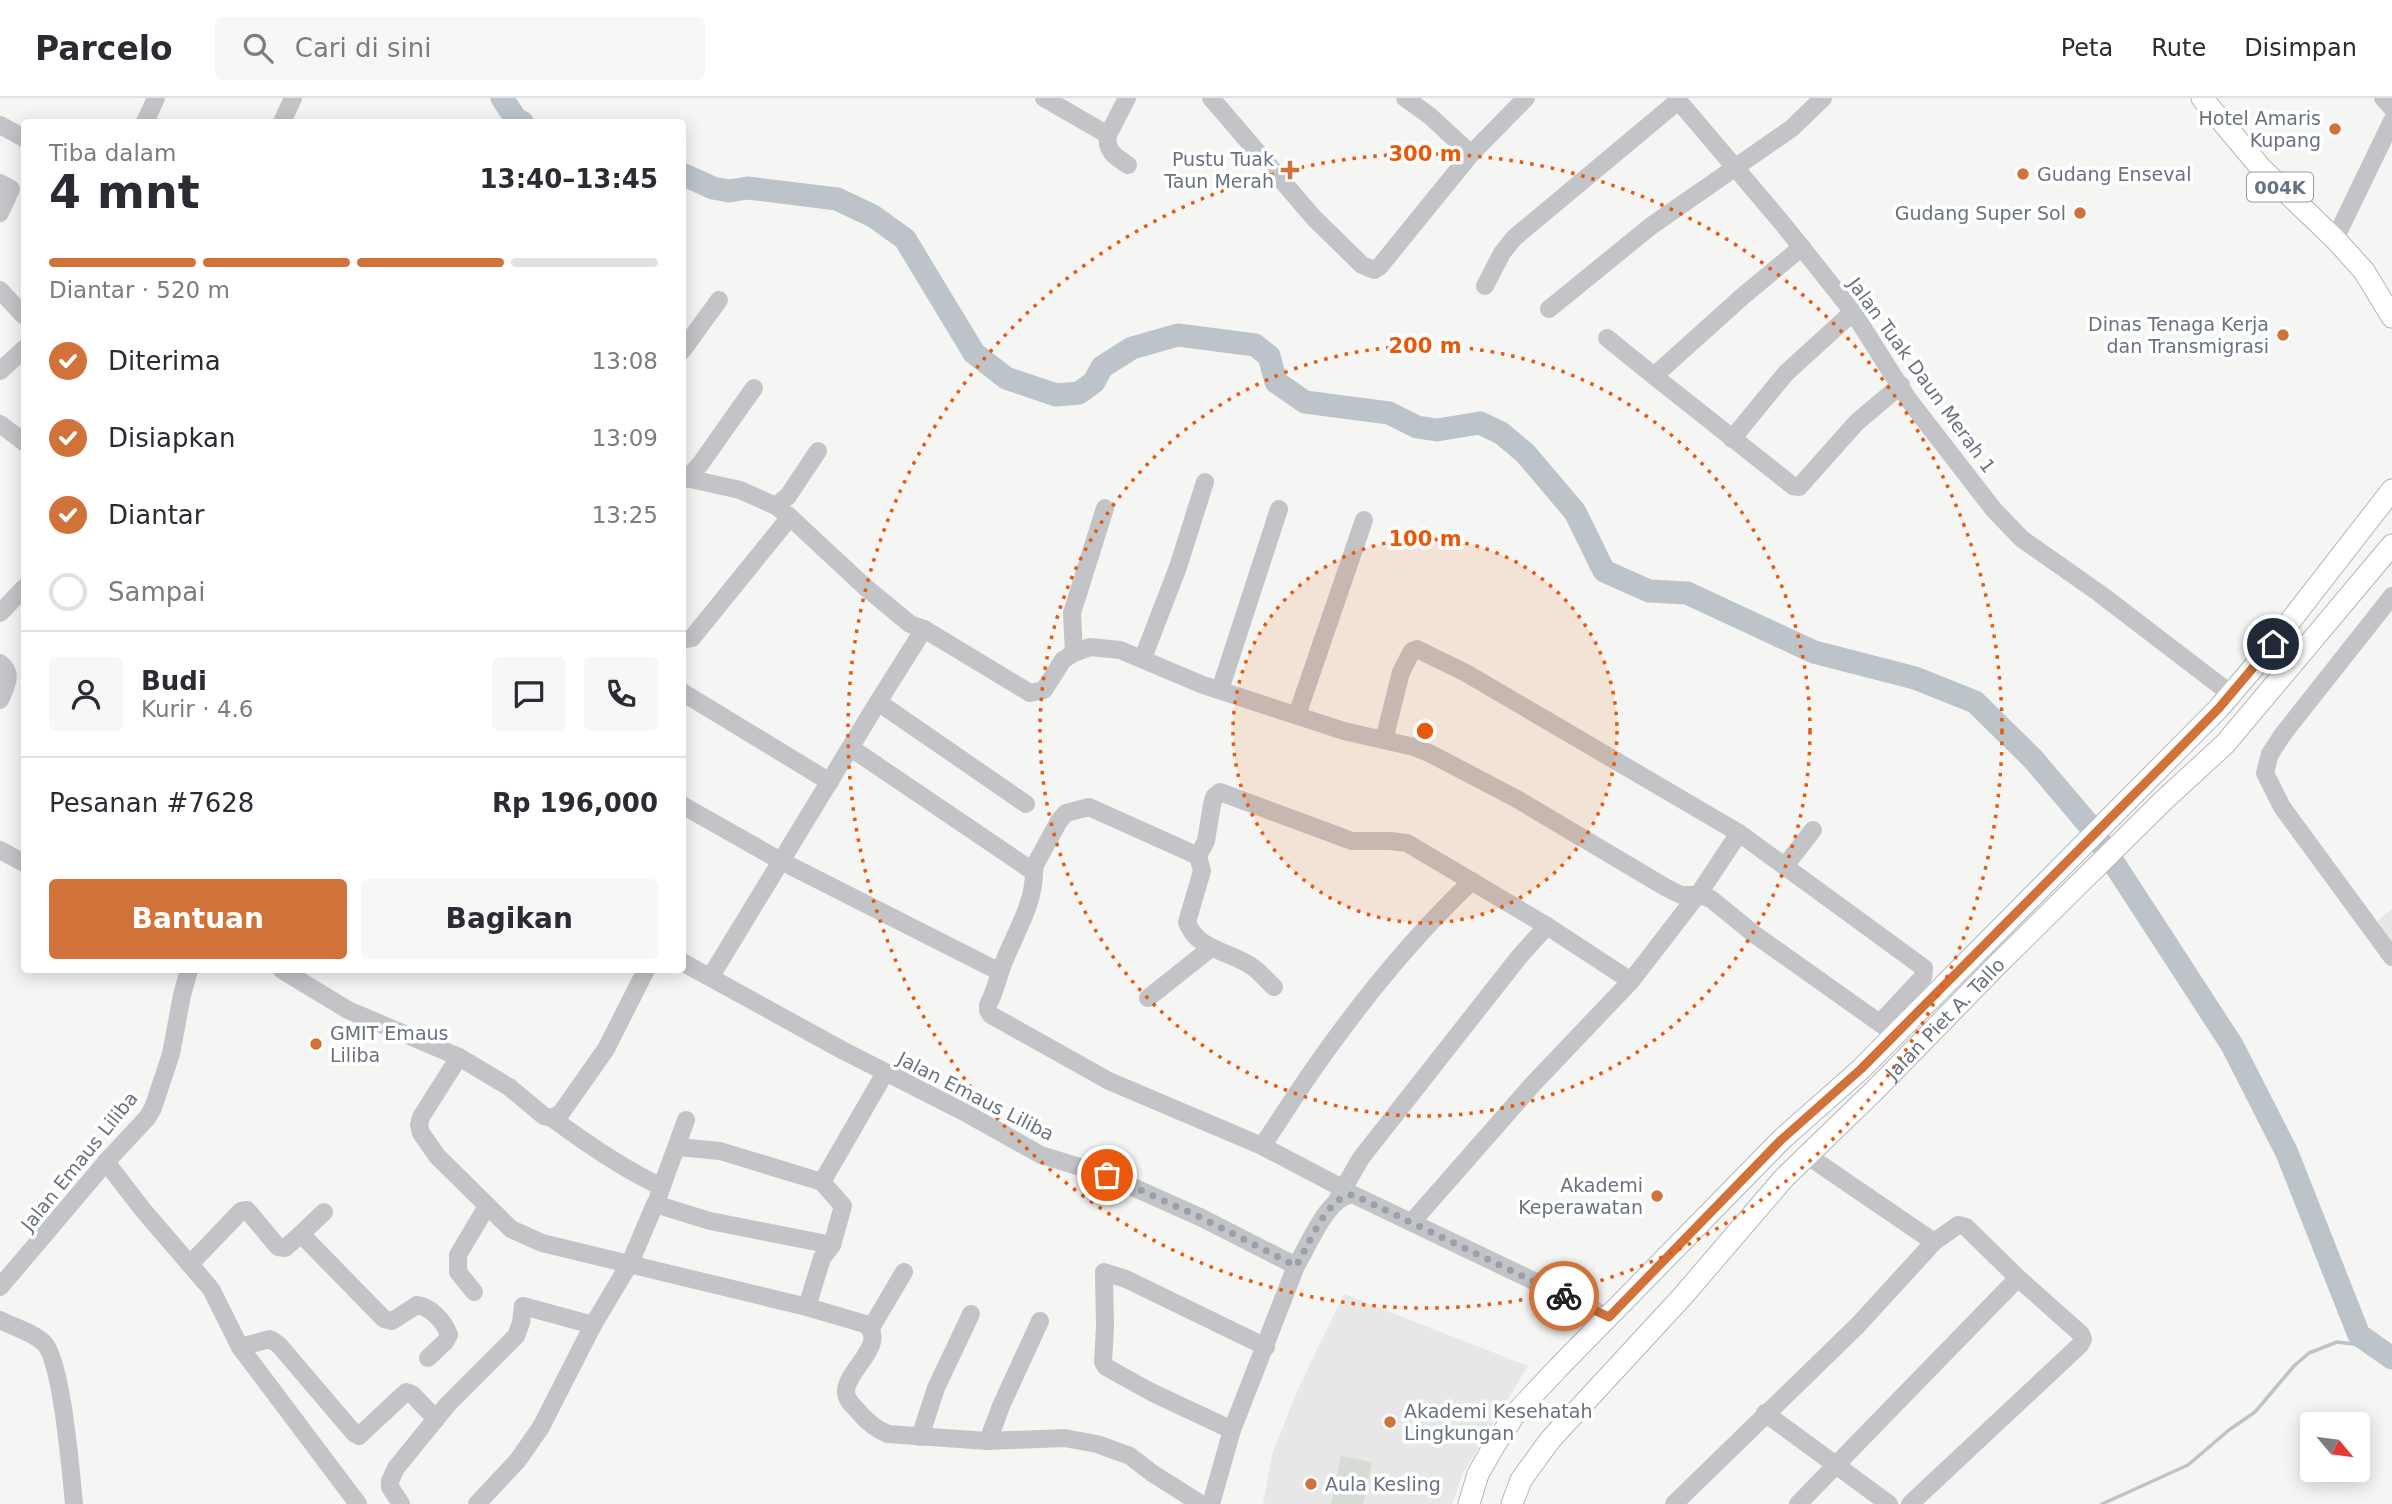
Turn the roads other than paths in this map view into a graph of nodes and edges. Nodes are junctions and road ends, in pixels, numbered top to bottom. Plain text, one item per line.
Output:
1 (156, 98) edge
2 (293, 98) edge
3 (1044, 98) edge
4 (1127, 98) edge
5 (1211, 98) edge
6 (1405, 98) edge
7 (1525, 98) edge
8 (1823, 98) edge
9 (2202, 98) edge
10 (2383, 98) edge
11 (1677, 99) edge
12 (2392, 108) edge
13 (146, 119) edge
14 (283, 119) edge
15 (2392, 121) edge
16 (0, 125) edge
17 (1108, 135) junction
18 (21, 136) edge
19 (1471, 154) junction
20 (1128, 165) dead end
21 (1735, 167) junction
22 (0, 183) edge
23 (0, 213) edge
24 (2335, 239) junction
25 (1802, 247) junction
26 (2364, 271) junction
27 (1485, 286) dead end
28 (0, 290) edge
29 (2392, 291) edge
30 (719, 300) dead end
31 (1549, 309) dead end
32 (1853, 312) junction
33 (21, 313) edge
34 (2392, 317) edge
35 (1607, 338) dead end
36 (686, 345) edge
37 (21, 352) edge
38 (0, 371) edge
39 (1654, 376) junction
40 (1901, 385) junction
41 (754, 388) dead end
42 (0, 424) edge
43 (1732, 439) junction
44 (21, 440) edge
45 (818, 451) dead end
46 (686, 477) edge
47 (686, 478) edge
48 (1205, 482) dead end
49 (2392, 490) edge
50 (1105, 508) dead end
51 (1279, 509) dead end
52 (783, 512) junction
53 (1364, 520) dead end
54 (2392, 545) edge
55 (21, 591) edge
56 (2390, 605) edge
57 (0, 612) edge
58 (924, 629) junction
59 (686, 639) edge
60 (1073, 653) junction
61 (1143, 658) junction
62 (0, 663) edge
63 (1220, 690) junction
64 (686, 694) edge
65 (2231, 694) junction
66 (0, 700) edge
67 (878, 702) junction
68 (1297, 715) junction
69 (1384, 740) junction
70 (851, 748) junction
71 (830, 782) junction
72 (1026, 804) dead end
73 (686, 807) edge
74 (1813, 830) dead end
75 (1739, 833) junction
76 (0, 850) edge
77 (1198, 856) junction
78 (21, 861) edge
79 (781, 862) junction
80 (1785, 866) junction
81 (1034, 872) junction
82 (1472, 881) junction
83 (1696, 894) junction
84 (1547, 926) junction
85 (1211, 948) junction
86 (2392, 957) edge
87 (686, 964) edge
88 (1000, 972) junction
89 (189, 973) edge
90 (287, 973) edge
91 (644, 973) edge
92 (711, 976) junction
93 (1631, 981) junction
94 (1274, 987) dead end
95 (1148, 998) dead end
96 (1888, 1029) junction
97 (459, 1058) junction
98 (885, 1073) junction
99 (552, 1118) junction
100 (686, 1120) dead end
101 (1262, 1146) junction
102 (678, 1147) junction
103 (1808, 1156) junction
104 (106, 1162) junction
105 (822, 1182) junction
106 (1339, 1195) junction
107 (659, 1196) junction
108 (487, 1206) junction
109 (324, 1212) dead end
110 (1412, 1222) junction
111 (302, 1234) junction
112 (1934, 1242) junction
113 (832, 1245) junction
114 (630, 1263) junction
115 (190, 1264) junction
116 (1296, 1266) junction
117 (904, 1272) dead end
118 (2018, 1278) junction
119 (0, 1287) edge
120 (474, 1292) dead end
121 (807, 1307) junction
122 (971, 1314) dead end
123 (1609, 1317) junction
124 (0, 1320) edge
125 (1040, 1321) dead end
126 (593, 1325) junction
127 (871, 1328) junction
128 (1266, 1346) junction
129 (240, 1347) junction
130 (428, 1358) dead end
131 (1765, 1413) junction
132 (436, 1419) junction
133 (1233, 1430) junction
134 (920, 1437) junction
135 (988, 1441) junction
136 (1837, 1464) junction
137 (74, 1504) edge
138 (358, 1504) edge
139 (401, 1504) edge
140 (477, 1504) edge
141 (1201, 1504) edge
142 (1211, 1504) edge
143 (1469, 1504) edge
144 (1512, 1504) edge
145 (1674, 1504) edge
146 (1798, 1504) edge
147 (1889, 1504) edge
148 (1910, 1504) edge

1 - 13 street
2 - 14 street
3 - 17 street
4 - 17 street
5 - 19 street
6 - 19 street
7 - 19 street
8 - 21 street
9 - 24 main road, 004K
10 - 12 street
11 - 21 street, Jalan Tuak Daun Merah 1
11 - 27 street
15 - 24 street
16 - 18 street
17 - 20 street
21 - 25 street, Jalan Tuak Daun Merah 1
21 - 31 street
22 - 23 street
24 - 26 main road, 004K
25 - 32 street, Jalan Tuak Daun Merah 1
25 - 39 street
26 - 29 main road, 004K
26 - 34 main road, 004K
28 - 33 street
30 - 36 street
32 - 40 street, Jalan Tuak Daun Merah 1
32 - 43 street
35 - 39 street
37 - 38 street
39 - 43 street
40 - 43 street
40 - 65 street, Jalan Tuak Daun Merah 1
41 - 46 street
42 - 44 street
45 - 52 street
47 - 52 street
48 - 61 street
49 - 65 main road, Jalan Piet A. Tallo
50 - 60 street
51 - 63 street
52 - 58 street
52 - 59 street
53 - 68 street
54 - 103 main road, Jalan Piet A. Tallo
55 - 57 street
56 - 86 street
58 - 60 street
58 - 67 street
60 - 61 street
61 - 63 street
62 - 66 street
63 - 68 street
64 - 71 street
65 - 96 main road, Jalan Piet A. Tallo
67 - 70 street
67 - 72 street
68 - 69 street
69 - 75 street
69 - 83 street
70 - 71 street
70 - 81 street
71 - 79 street
73 - 79 street
74 - 80 street
75 - 80 street
75 - 83 street
76 - 78 street
77 - 81 street
77 - 82 street
77 - 85 street
79 - 88 street
79 - 92 street
80 - 96 street
81 - 88 street
82 - 84 street
82 - 101 street
83 - 93 street
83 - 96 street
84 - 93 street
84 - 106 street
85 - 94 street
85 - 95 street
87 - 92 street, Jalan Emaus Liliba
88 - 101 street
89 - 104 street, Jalan Emaus Liliba
90 - 97 street
91 - 99 street
92 - 98 street, Jalan Emaus Liliba
93 - 110 street
96 - 123 main road, Jalan Piet A. Tallo
97 - 99 street
97 - 108 street
98 - 105 street
98 - 116 street, Jalan Emaus Liliba
99 - 107 street
100 - 102 street
101 - 106 street
102 - 105 street
102 - 107 street
103 - 112 street
103 - 144 main road, Jalan Piet A. Tallo
104 - 115 street
104 - 119 street, Jalan Emaus Liliba
105 - 113 street
106 - 110 street
106 - 116 street
107 - 113 street
107 - 114 street
108 - 114 street
108 - 120 street
109 - 111 street
110 - 123 street
111 - 115 street
111 - 130 street
112 - 118 street
112 - 131 street
113 - 121 street
114 - 121 street
114 - 126 street
115 - 129 street
116 - 128 street
117 - 127 street
118 - 136 street
118 - 148 street
121 - 127 street
122 - 134 street
123 - 143 main road, Jalan Piet A. Tallo
124 - 137 street
125 - 135 street
126 - 132 street
126 - 140 street
127 - 134 street
128 - 133 street
128 - 133 street
129 - 132 street
129 - 138 street
131 - 136 street
131 - 145 street
132 - 139 street
133 - 142 street
134 - 135 street
135 - 141 street
136 - 146 street
136 - 147 street

